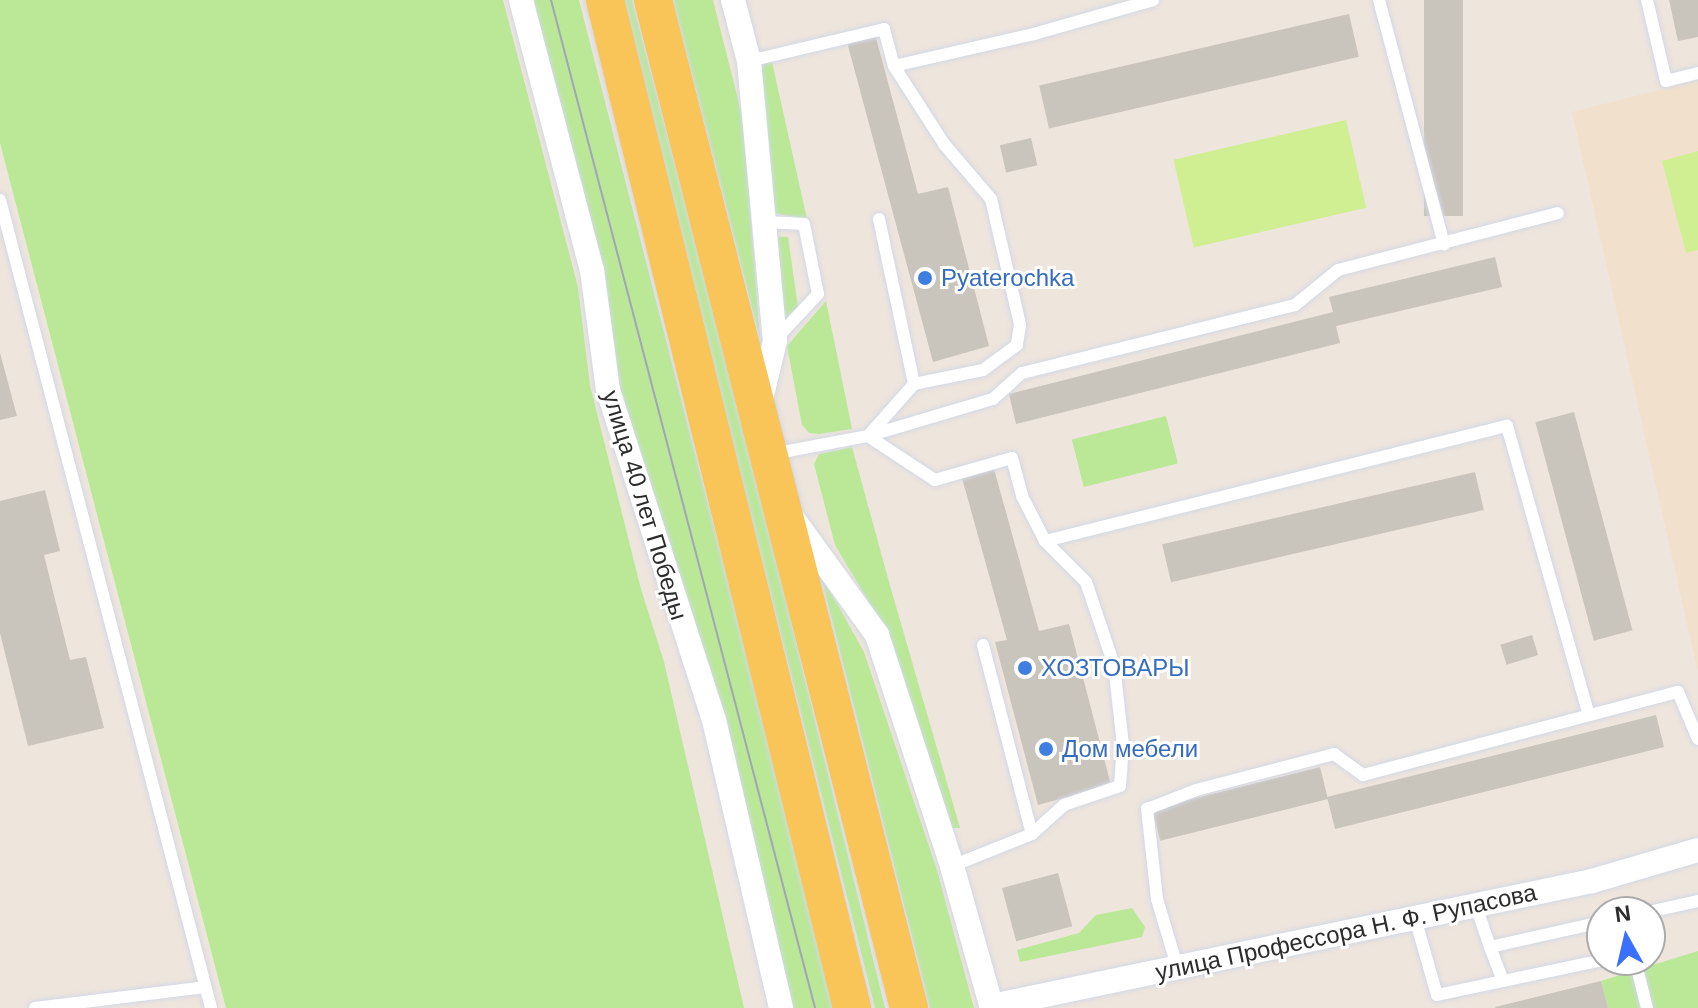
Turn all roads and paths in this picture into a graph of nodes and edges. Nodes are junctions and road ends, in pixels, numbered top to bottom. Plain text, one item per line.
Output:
1 (521, 0) edge
2 (605, 0) edge
3 (653, 0) edge
4 (733, 0) edge
5 (1153, 0) edge
6 (1379, 0) edge
7 (1647, 0) edge
8 (749, 61) junction
9 (894, 66) junction
10 (1698, 73) edge
11 (0, 200) edge
12 (1558, 213) dead end
13 (879, 219) dead end
14 (766, 222) junction
15 (1444, 244) junction
16 (775, 341) junction
17 (914, 384) junction
18 (758, 410) junction
19 (868, 436) junction
20 (769, 455) junction
21 (781, 502) junction
22 (1045, 541) junction
23 (983, 645) dead end
24 (1589, 715) junction
25 (1698, 739) edge
26 (1032, 834) junction
27 (1698, 850) edge
28 (952, 866) junction
29 (1698, 901) edge
30 (1476, 906) junction
31 (1666, 908) edge
32 (1415, 918) junction
33 (1586, 926) edge
34 (1490, 947) junction
35 (1586, 964) edge
36 (1177, 966) junction
37 (1639, 976) edge
38 (1503, 981) junction
39 (205, 987) junction
40 (992, 1007) edge
41 (36, 1008) edge
42 (211, 1008) edge
43 (781, 1008) edge
44 (852, 1008) edge
45 (909, 1008) edge
46 (1647, 1008) edge

1 - 43 street, улица 40 лет Победы
2 - 44 main road
3 - 18 main road
4 - 8 street
5 - 9 lane
6 - 15 lane
7 - 10 lane
8 - 9 lane
8 - 14 street
9 - 17 lane
11 - 39 lane
12 - 15 lane
13 - 17 lane
14 - 16 street
14 - 16 lane
15 - 19 lane
16 - 18 street
17 - 19 lane
18 - 20 main road
19 - 20 lane
19 - 22 lane
20 - 21 main road
21 - 28 street
21 - 45 main road
22 - 24 lane
22 - 26 lane
23 - 26 lane
24 - 25 lane
24 - 36 lane
26 - 28 lane
27 - 30 street, улица Профессора Н. Ф. Рупасова
28 - 40 street
29 - 31 lane
30 - 32 street, улица Профессора Н. Ф. Рупасова
30 - 34 lane
32 - 36 street, улица Профессора Н. Ф. Рупасова
32 - 38 lane
33 - 34 lane
34 - 38 lane
35 - 38 lane
36 - 40 street, улица Профессора Н. Ф. Рупасова
37 - 46 lane
39 - 41 lane
39 - 42 lane

